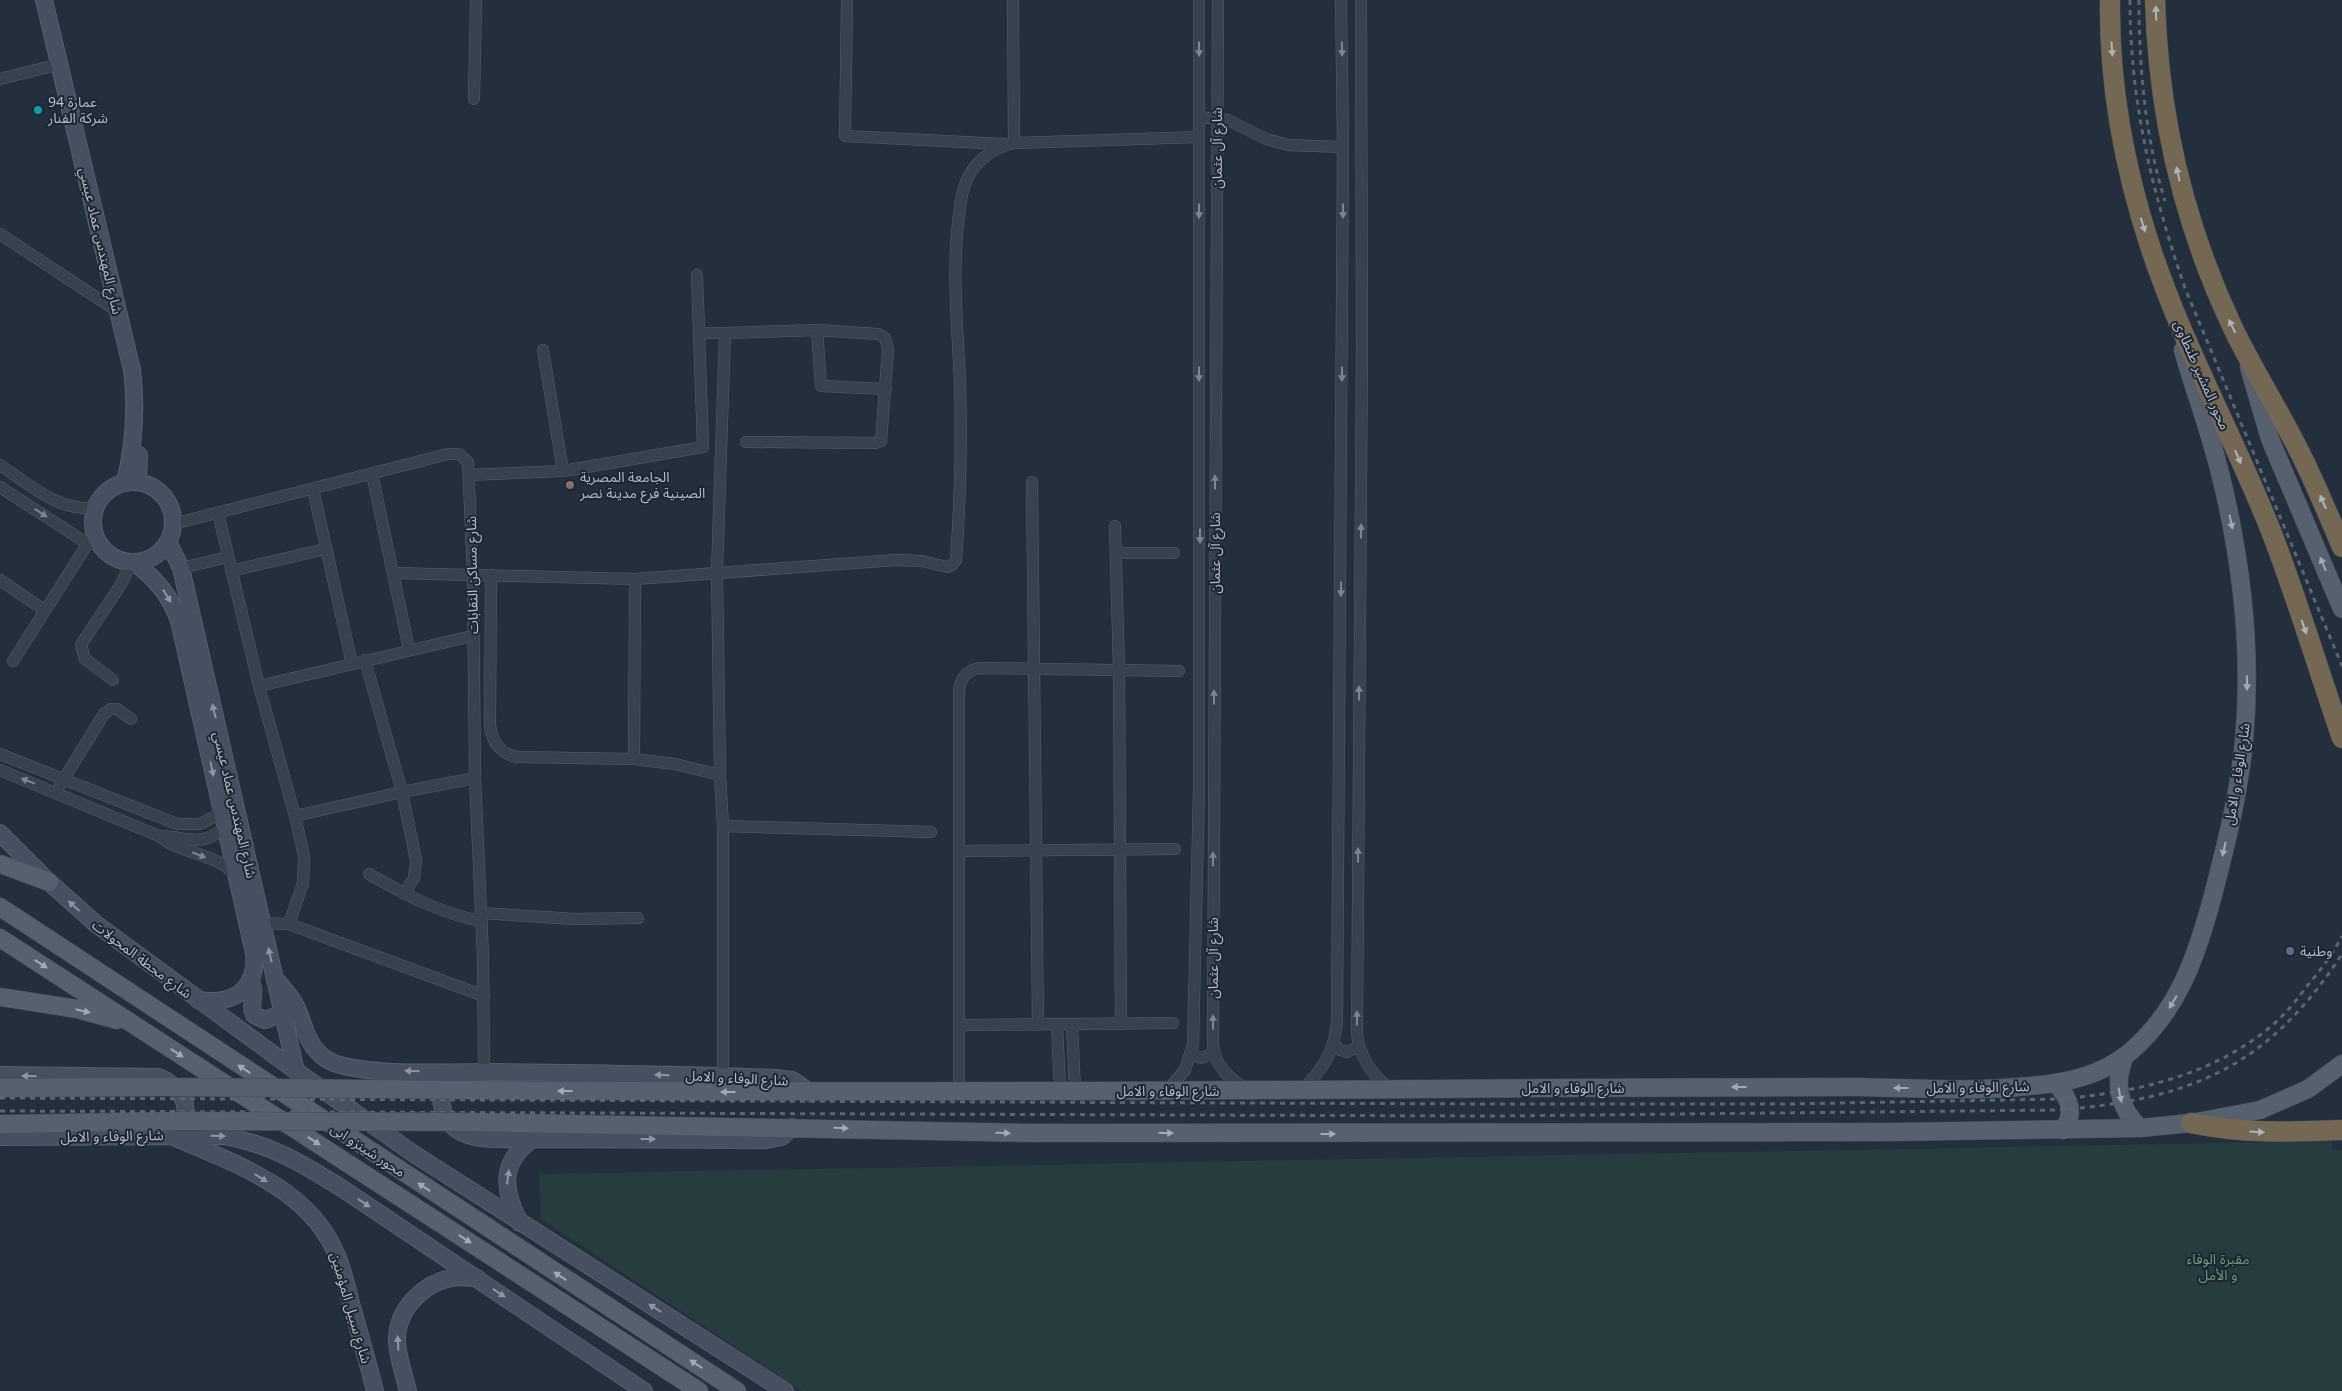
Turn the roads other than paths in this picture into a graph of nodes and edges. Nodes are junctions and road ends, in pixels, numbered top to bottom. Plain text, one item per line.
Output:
1 (44, 0) edge
2 (52, 0) edge
3 (476, 0) edge
4 (847, 0) edge
5 (1013, 0) edge
6 (1199, 0) edge
7 (1218, 0) edge
8 (1341, 0) edge
9 (1361, 0) edge
10 (2110, 0) edge
11 (2155, 0) edge
12 (60, 64) junction
13 (0, 79) edge
14 (474, 99) dead end
15 (1199, 117) junction
16 (1217, 117) junction
17 (1199, 137) junction
18 (1011, 144) junction
19 (1343, 147) junction
20 (0, 234) edge
21 (697, 275) dead end
22 (2172, 306) junction
23 (117, 311) junction
24 (817, 330) junction
25 (700, 333) junction
26 (725, 334) junction
27 (1342, 348) junction
28 (1362, 348) junction
29 (543, 350) dead end
30 (2246, 354) junction
31 (886, 389) junction
32 (746, 442) dead end
33 (0, 465) edge
34 (563, 471) junction
35 (372, 474) junction
36 (470, 475) junction
37 (1032, 482) dead end
38 (132, 483) junction
39 (0, 487) edge
40 (313, 489) junction
41 (96, 507) junction
42 (218, 513) junction
43 (173, 524) junction
44 (1115, 526) dead end
45 (168, 542) junction
46 (95, 544) junction
47 (2342, 547) edge
48 (325, 549) junction
49 (1116, 553) junction
50 (1174, 553) dead end
51 (228, 557) junction
52 (132, 562) junction
53 (181, 568) junction
54 (231, 572) junction
55 (717, 572) junction
56 (394, 573) junction
57 (473, 575) junction
58 (492, 575) junction
59 (635, 579) junction
60 (0, 580) edge
61 (2342, 609) edge
62 (44, 610) junction
63 (472, 636) junction
64 (409, 649) junction
65 (365, 660) junction
66 (13, 661) dead end
67 (352, 664) junction
68 (1034, 669) junction
69 (1179, 670) dead end
70 (1119, 671) junction
71 (113, 680) dead end
72 (258, 686) junction
73 (131, 719) dead end
74 (2342, 738) edge
75 (0, 754) edge
76 (634, 758) junction
77 (0, 770) edge
78 (720, 775) junction
79 (475, 778) junction
80 (64, 779) junction
81 (56, 792) junction
82 (402, 792) junction
83 (295, 816) junction
84 (223, 820) junction
85 (723, 826) junction
86 (931, 832) dead end
87 (0, 833) edge
88 (159, 836) junction
89 (1175, 849) dead end
90 (1120, 850) junction
91 (959, 851) junction
92 (1036, 851) junction
93 (0, 864) edge
94 (369, 874) dead end
95 (237, 878) junction
96 (49, 882) junction
97 (404, 894) junction
98 (0, 907) edge
99 (481, 917) junction
100 (638, 918) dead end
101 (263, 923) junction
102 (289, 924) junction
103 (0, 938) edge
104 (250, 980) junction
105 (276, 980) junction
106 (484, 996) junction
107 (0, 997) edge
108 (198, 1000) junction
109 (283, 1012) junction
110 (1173, 1023) dead end
111 (1072, 1024) junction
112 (1121, 1024) junction
113 (960, 1025) junction
114 (1038, 1025) junction
115 (1057, 1025) junction
116 (138, 1027) junction
117 (1334, 1044) junction
118 (1358, 1046) junction
119 (1058, 1052) junction
120 (1074, 1052) junction
121 (1192, 1054) junction
122 (1214, 1054) junction
123 (2125, 1056) junction
124 (2342, 1064) edge
125 (296, 1071) junction
126 (453, 1072) junction
127 (484, 1072) junction
128 (0, 1075) edge
129 (723, 1076) junction
130 (2054, 1083) junction
131 (0, 1088) edge
132 (959, 1089) junction
133 (1391, 1089) junction
134 (1068, 1090) junction
135 (1302, 1090) junction
136 (1167, 1091) junction
137 (1248, 1091) junction
138 (812, 1093) junction
139 (2191, 1123) junction
140 (0, 1124) edge
141 (792, 1127) junction
142 (173, 1128) junction
143 (2140, 1128) junction
144 (2063, 1130) junction
145 (2342, 1130) edge
146 (0, 1137) edge
147 (533, 1139) junction
148 (520, 1223) junction
149 (477, 1278) junction
150 (375, 1391) edge
151 (408, 1391) edge
152 (644, 1391) edge
153 (699, 1391) edge
154 (737, 1391) edge
155 (785, 1391) edge

1 - 12 street, شارع المهندس عماد عيسي
2 - 38 street, شارع المهندس عماد عيسي
3 - 14 street
4 - 18 street
5 - 18 street
6 -> 15 street, شارع آل عثمان
7 - 16 street, شارع آل عثمان
8 -> 19 street
9 - 28 street
10 -> 22 highway, محور المشير طنطاوى
30 -> 11 highway
12 - 13 street
12 - 23 street, شارع المهندس عماد عيسي
15 - 16 street
15 - 17 street, شارع آل عثمان
16 - 19 street
122 -> 16 street, شارع آل عثمان
17 - 18 street
17 -> 121 street, شارع آل عثمان
18 - 55 street
19 -> 27 street
20 - 23 street
21 - 25 street
22 -> 74 highway, محور المشير طنطاوى
22 -> 123 main road, شارع الوفاء و الامل
23 - 38 street, شارع المهندس عماد عيسي
24 - 26 street
24 - 31 street
24 - 31 street
25 - 26 street
25 - 34 street
26 - 55 street
27 - 28 street
27 -> 117 street
118 -> 28 street
29 - 34 street
47 -> 30 highway
61 -> 30 main road
31 - 32 street
33 - 41 street
34 - 36 street
35 - 36 street, شارع مساكن النقابات
35 - 40 street, شارع مساكن النقابات
35 - 56 street
36 - 57 street, شارع مساكن النقابات
37 - 68 street
38 - 41 street
38 - 43 street
39 -> 46 street
40 - 42 street, شارع مساكن النقابات
40 - 48 street
41 - 46 street
42 - 43 street, شارع مساكن النقابات
42 - 51 street
43 - 45 street
44 - 49 street
45 - 52 street
45 - 53 street, شارع المهندس عماد عيسي
46 - 52 street
46 - 62 street
48 - 54 street
48 - 67 street
49 - 50 street
49 - 70 street
51 - 53 street
51 - 54 street
52 - 71 street
52 -> 84 street, شارع المهندس عماد عيسي
101 -> 53 street, شارع المهندس عماد عيسي
54 - 72 street
55 - 59 street
55 - 78 street
56 - 57 street
56 - 64 street
57 - 58 street
57 - 63 street, شارع مساكن النقابات
58 - 59 street
58 - 76 street
59 - 76 street
60 - 62 street
62 - 66 street
63 - 64 street
63 - 79 street, شارع مساكن النقابات
64 - 65 street
65 - 67 street
65 - 82 street
67 - 72 street
68 - 70 street
68 - 91 street
68 - 92 street
69 - 70 street
70 - 90 street
72 - 83 street
73 - 80 street
75 - 80 street
76 - 78 street
81 -> 77 street
78 - 85 street
79 - 82 street
79 - 99 street, شارع مساكن النقابات
80 - 81 street
80 - 84 street
81 - 88 street
82 - 83 street
82 - 97 street
83 - 102 street
84 - 88 street
84 - 95 street, شارع المهندس عماد عيسي
85 - 86 street
85 - 129 street
87 - 96 street, شارع محطة المحولات
88 -> 95 street
89 - 90 street
90 - 92 street
90 - 112 street
91 - 92 street
91 - 113 street
92 - 114 street
93 - 96 main road
94 - 97 street
95 - 104 street, شارع المهندس عماد عيسي
108 -> 96 street, شارع محطة المحولات
97 - 99 street
154 -> 98 main road, محور شينزو ابى
99 - 100 street
99 - 106 street, شارع مساكن النقابات
101 - 102 street
105 -> 101 street, شارع المهندس عماد عيسي
102 - 106 street
103 -> 116 main road, محور شينزو ابى
104 - 108 street
104 - 109 street, شارع المهندس عماد عيسي
105 - 109 street, شارع المهندس عماد عيسي
126 -> 105 street, شارع الوفاء و الامل
106 - 127 street, شارع مساكن النقابات
107 -> 116 main road
108 - 125 street, شارع محطة المحولات
109 - 125 street, شارع المهندس عماد عيسي
110 - 112 street
111 - 112 street
111 - 115 street
111 - 120 street
113 - 114 street
113 - 132 street
114 - 115 street
115 - 119 street
116 -> 153 main road, محور شينزو ابى
117 - 118 street
117 - 135 street
118 - 133 street
119 - 120 street
119 - 134 street
120 - 134 street
121 - 122 street
121 - 136 street, شارع آل عثمان
122 - 137 street
123 - 130 main road, شارع الوفاء و الامل
123 -> 143 main road
124 - 139 main road
125 - 148 street, شارع محطة المحولات
126 - 127 street, شارع الوفاء و الامل
126 - 147 street
129 -> 127 street, شارع الوفاء و الامل
142 -> 128 street, شارع الوفاء و الامل
129 - 138 street, شارع الوفاء و الامل
130 -> 133 main road, شارع الوفاء و الامل
130 - 144 main road
138 -> 131 main road, bridge
132 - 134 main road, شارع الوفاء و الامل
132 - 138 main road, شارع الوفاء و الامل
133 - 135 main road, شارع الوفاء و الامل
134 - 136 main road, شارع الوفاء و الامل
135 - 137 main road, شارع الوفاء و الامل
136 - 137 main road, شارع الوفاء و الامل
139 - 143 main road
139 -> 145 highway
140 - 142 main road
141 - 142 main road, bridge
141 -> 144 main road
147 -> 141 street
142 - 146 street, شارع الوفاء و الامل
142 -> 149 street
142 -> 150 street, شارع سبيل المؤمنين
143 - 144 main road
148 -> 147 street
155 -> 148 street, شارع محطة المحولات
151 -> 149 street
149 -> 152 street

